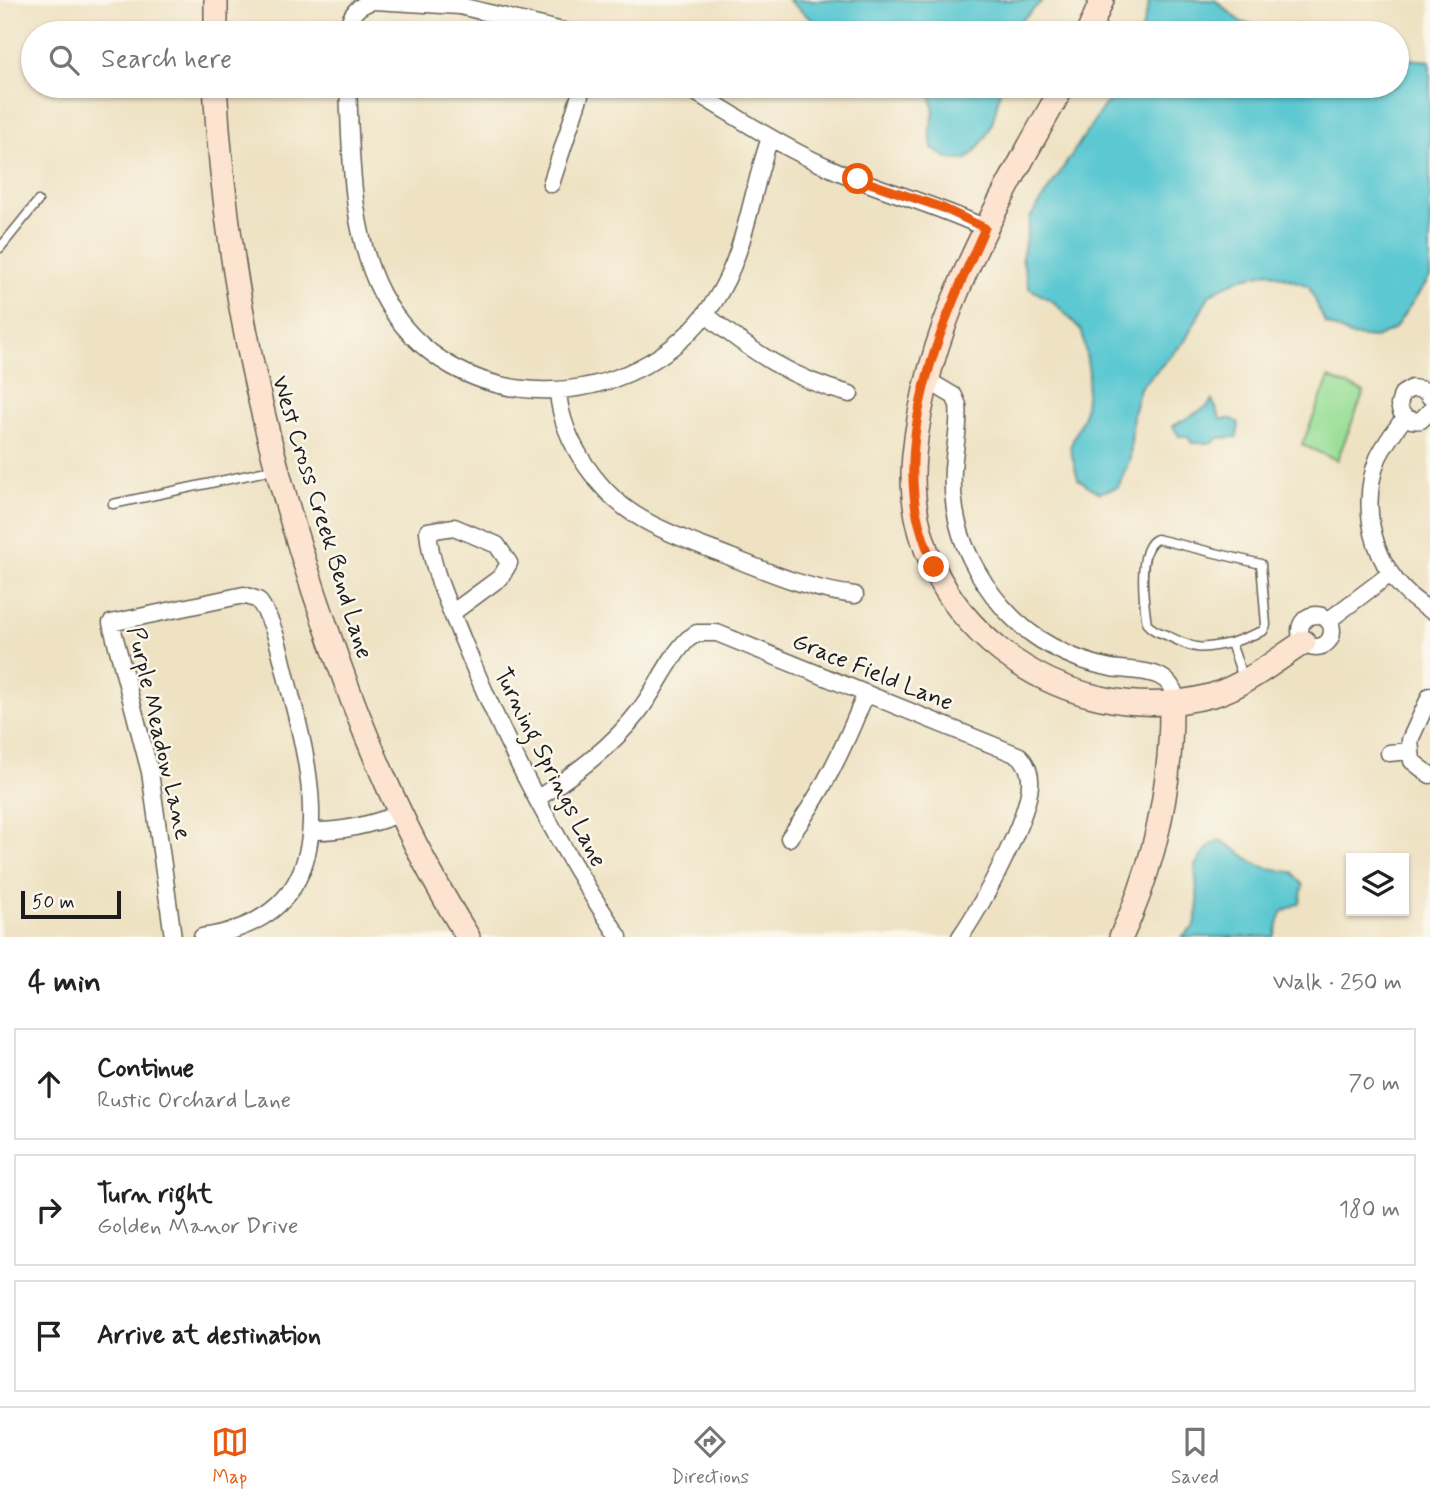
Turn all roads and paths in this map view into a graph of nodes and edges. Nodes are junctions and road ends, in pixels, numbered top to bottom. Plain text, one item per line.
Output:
1 (216, 0) edge
2 (1102, 0) edge
3 (216, 21) edge
4 (350, 21) edge
5 (527, 21) edge
6 (1093, 21) edge
7 (216, 98) edge
8 (349, 98) edge
9 (579, 98) edge
10 (705, 98) edge
11 (1056, 98) edge
12 (771, 138) junction
13 (551, 184) dead end
14 (38, 201) dead end
15 (985, 228) junction
16 (1, 244) edge
17 (705, 314) junction
18 (927, 380) junction
19 (558, 391) junction
20 (850, 394) dead end
21 (1430, 397) edge
22 (1430, 411) edge
23 (1405, 417) junction
24 (276, 469) junction
25 (113, 504) dead end
26 (1390, 574) junction
27 (855, 595) dead end
28 (1430, 610) edge
29 (452, 613) junction
30 (1329, 620) junction
31 (1304, 642) junction
32 (1231, 643) junction
33 (1244, 681) junction
34 (866, 693) junction
35 (1430, 696) edge
36 (1171, 702) junction
37 (1409, 751) junction
38 (1389, 753) dead end
39 (1430, 775) edge
40 (537, 799) junction
41 (399, 814) junction
42 (311, 831) junction
43 (789, 838) dead end
44 (173, 937) edge
45 (202, 937) edge
46 (468, 937) edge
47 (619, 937) edge
48 (960, 937) edge
49 (1121, 937) edge

1 - 3 street
2 - 6 street
4 - 5 street
7 - 24 street, West Cross Creek Bend Lane
8 - 19 street
9 - 13 street
10 - 12 street
11 - 15 street
12 - 15 street
12 - 17 street
14 - 16 lane
15 - 18 street
17 - 19 street
17 - 20 street
18 - 36 street
18 - 36 street
19 - 27 street
21 - 23 street
22 - 23 street
23 - 26 street
24 - 25 lane
24 - 41 street, West Cross Creek Bend Lane
26 - 28 street
26 - 30 street
29 - 29 street, Turning Springs Lane
29 - 40 street, Turning Springs Lane
30 - 31 street
30 - 31 street
31 - 33 street
32 - 32 lane
32 - 33 lane
33 - 36 street
34 - 40 street, Grace Field Lane
34 - 43 street
34 - 48 street, Grace Field Lane
35 - 37 street
36 - 49 street
37 - 38 street
37 - 39 street
40 - 47 street, Turning Springs Lane
41 - 42 street
41 - 46 street, West Cross Creek Bend Lane
42 - 44 street, Purple Meadow Lane
42 - 45 street

